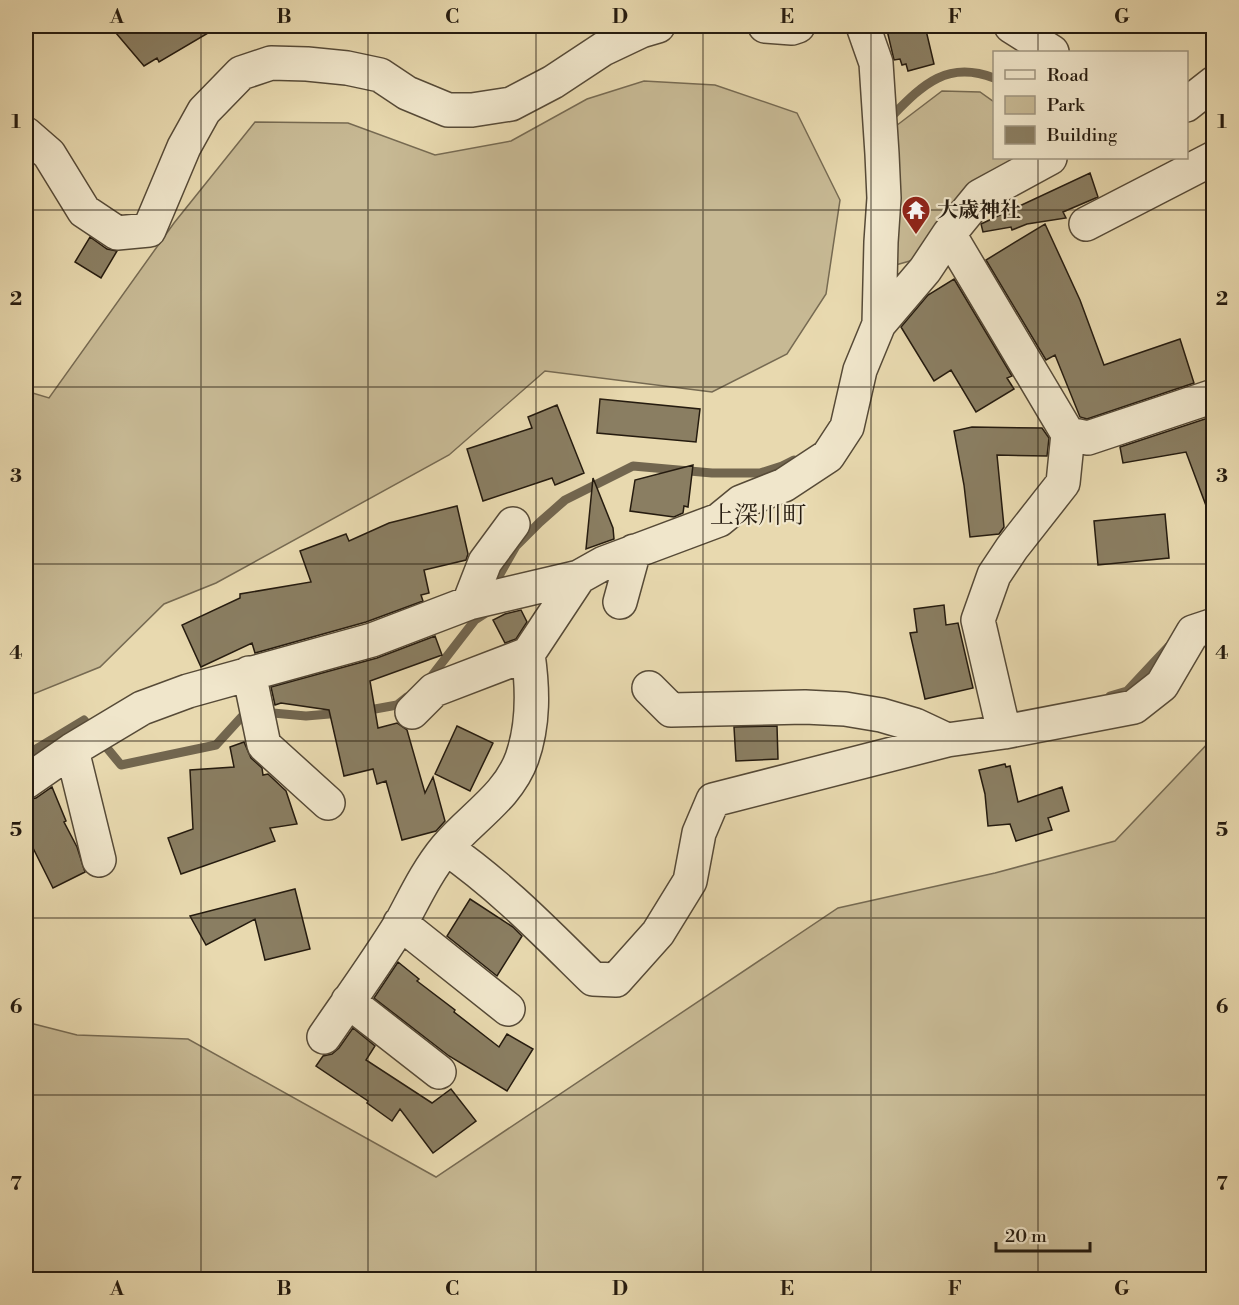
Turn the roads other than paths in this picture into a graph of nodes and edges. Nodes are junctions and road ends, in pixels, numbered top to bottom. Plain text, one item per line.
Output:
1 (658, 26) edge
2 (765, 26) edge
3 (798, 26) edge
4 (863, 26) edge
5 (1011, 26) edge
6 (1050, 51) edge
7 (1214, 83) edge
8 (1188, 103) edge
9 (26, 134) edge
10 (1214, 158) edge
11 (1048, 159) edge
12 (1086, 224) dead end
13 (950, 234) junction
14 (879, 324) junction
15 (1214, 396) edge
16 (1068, 434) junction
17 (513, 524) dead end
18 (634, 551) junction
19 (579, 577) junction
20 (620, 602) dead end
21 (469, 603) junction
22 (1214, 625) edge
23 (528, 654) junction
24 (249, 673) junction
25 (649, 688) dead end
26 (412, 712) dead end
27 (1004, 732) junction
28 (947, 740) junction
29 (72, 750) junction
30 (26, 782) edge
31 (328, 803) dead end
32 (447, 848) junction
33 (99, 860) dead end
34 (400, 923) junction
35 (348, 1001) junction
36 (508, 1009) dead end
37 (324, 1037) dead end
38 (439, 1072) dead end

1 - 9 street
2 - 3 street
4 - 14 street
5 - 6 street
7 - 8 street
10 - 12 street
11 - 13 street
13 - 14 street
13 - 16 street
14 - 18 street
15 - 16 street
16 - 27 street
17 - 21 street
18 - 19 street
18 - 20 street
19 - 21 street
19 - 23 street
21 - 24 street
22 - 27 street
23 - 26 street
23 - 32 street
24 - 29 street
24 - 31 street
25 - 28 street
27 - 28 street
28 - 32 street
29 - 30 street
29 - 33 street
32 - 34 street
34 - 35 street
34 - 36 street
35 - 37 street
35 - 38 street

